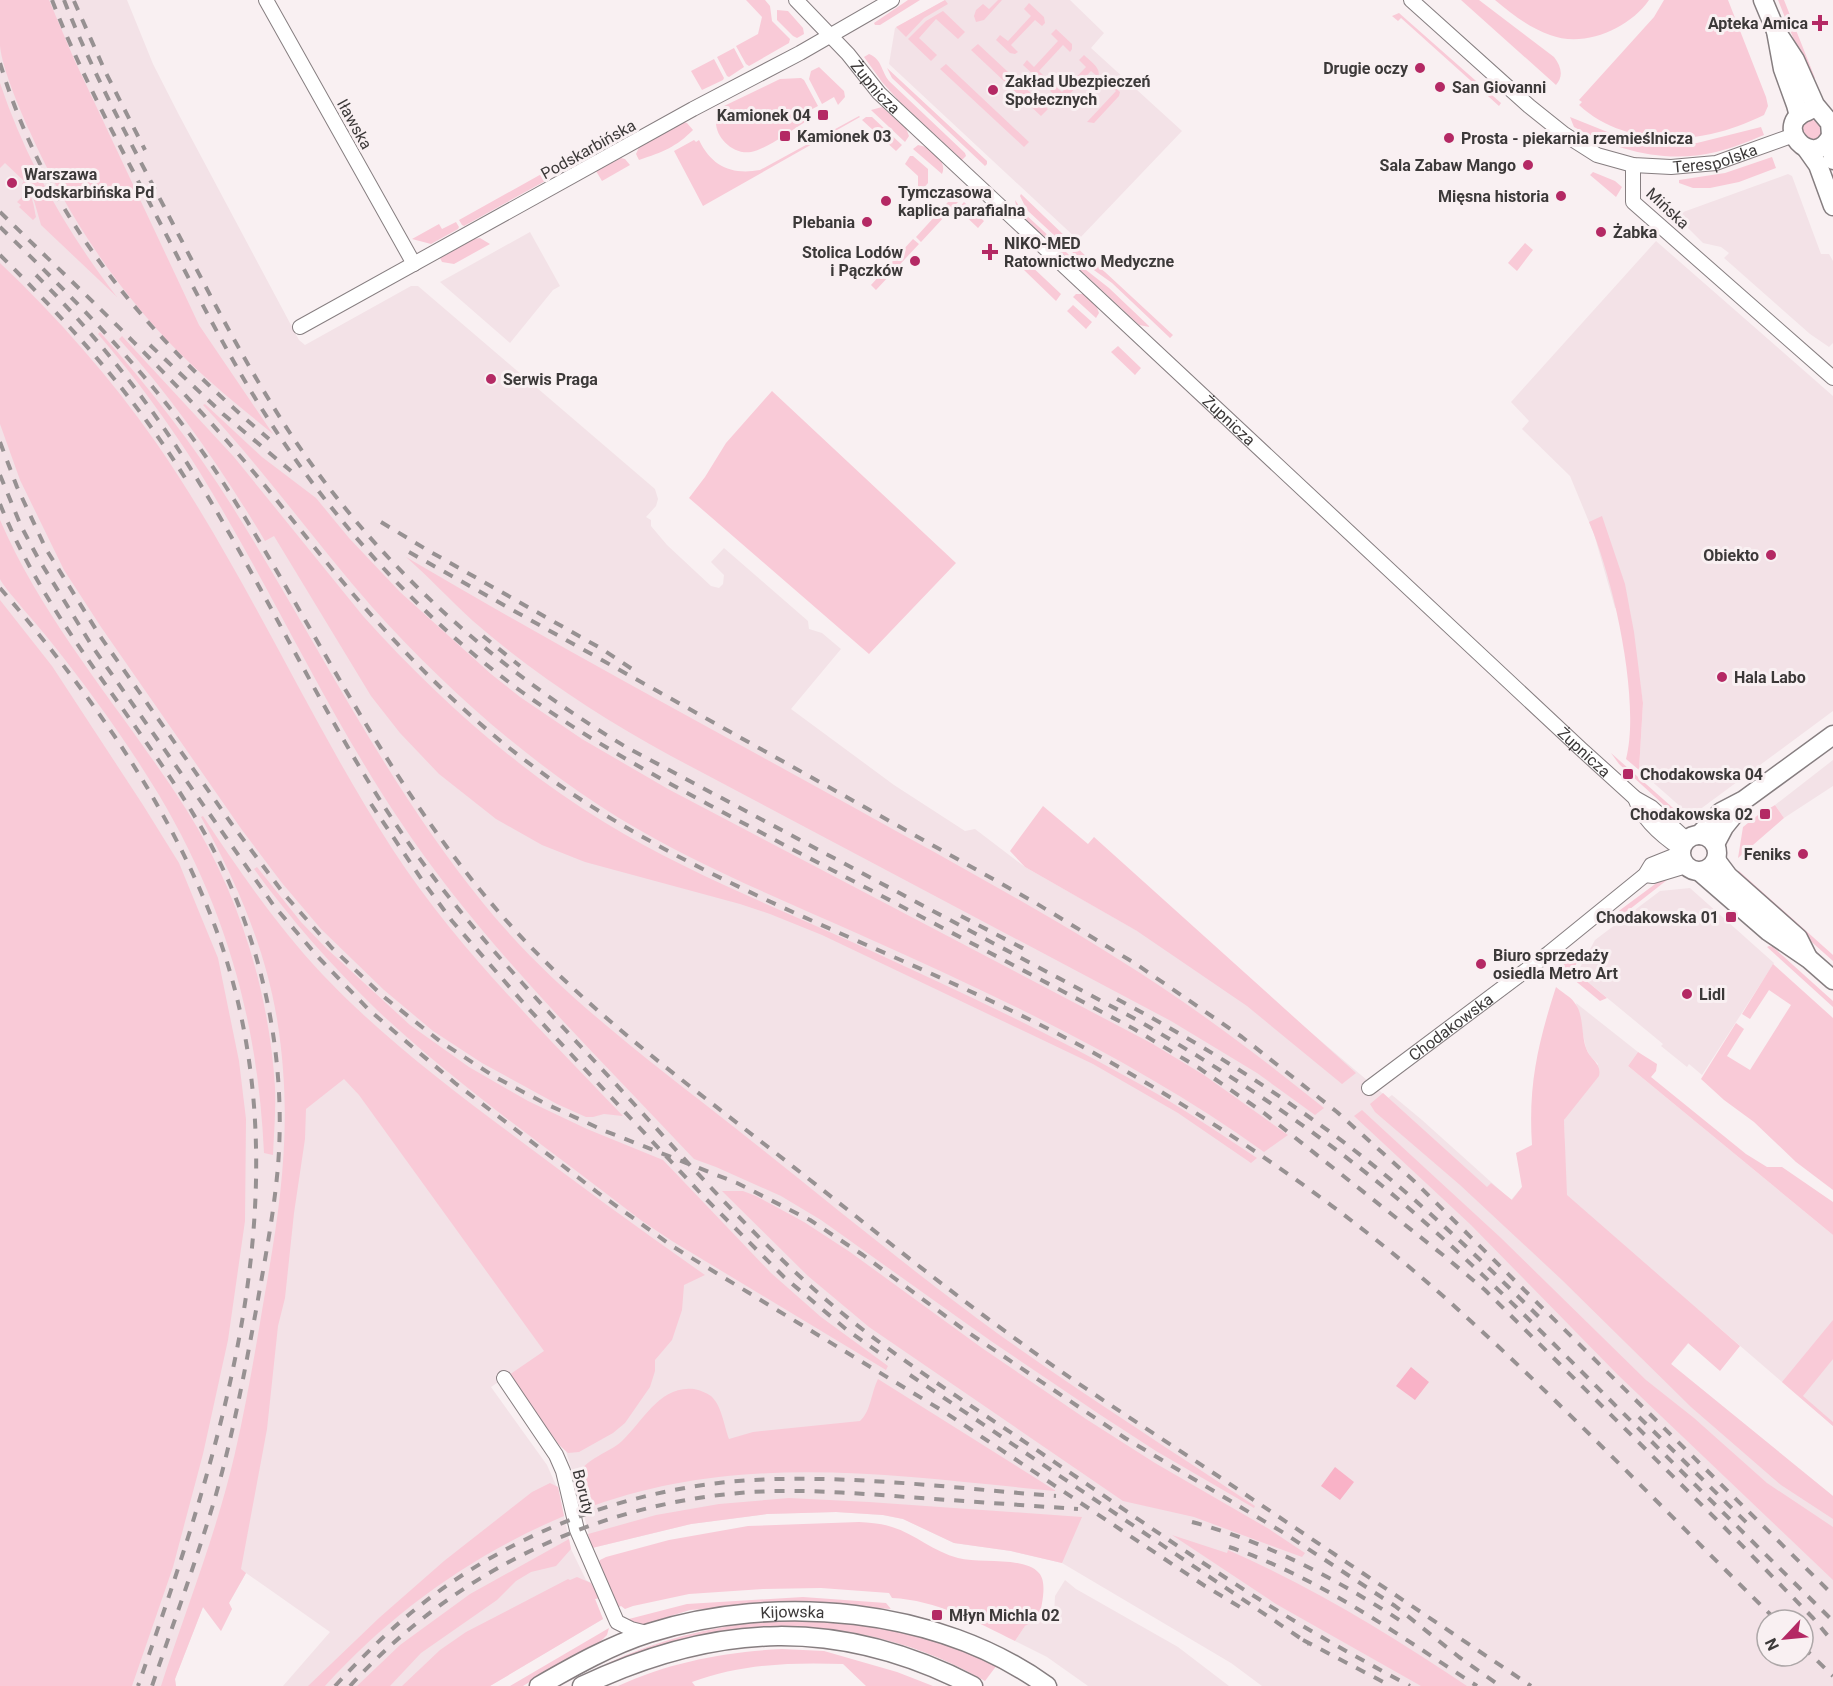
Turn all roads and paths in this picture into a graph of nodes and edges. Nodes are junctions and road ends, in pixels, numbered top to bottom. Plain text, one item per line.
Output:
1 (266, 0) edge
2 (796, 0) edge
3 (892, 0) edge
4 (1411, 0) edge
5 (1763, 0) edge
6 (1776, 31) junction
7 (831, 36) junction
8 (1799, 116) junction
9 (1829, 123) edge
10 (1800, 142) junction
11 (1833, 160) edge
12 (1633, 165) junction
13 (1833, 207) edge
14 (414, 264) junction
15 (300, 327) dead end
16 (1833, 378) edge
17 (1833, 735) edge
18 (1744, 800) junction
19 (1689, 852) junction
20 (1716, 852) junction
21 (1809, 958) junction
22 (1833, 980) edge
23 (1369, 1088) dead end
24 (504, 1378) dead end
25 (617, 1622) junction
26 (648, 1633) junction
27 (603, 1652) junction
28 (1035, 1683) edge
29 (538, 1686) edge
30 (582, 1686) edge
31 (973, 1686) edge

1 - 14 street, Iławska
2 - 7 street, Żupnicza
3 - 7 street, Podskarbińska
4 - 12 street
5 - 6 street
6 - 8 street
6 - 9 street
7 - 14 street, Podskarbińska
7 - 19 street, Żupnicza
8 - 9 street
8 - 10 street
9 - 10 street
9 - 11 street
10 - 12 street, Terespolska
10 - 13 street
12 - 16 street, Mińska
14 - 15 street, Podskarbińska
17 - 18 street, Chodakowska
18 - 19 street, Chodakowska
18 - 20 street, Chodakowska
19 - 20 street, Żupnicza
19 - 20 street
19 - 21 street, Żupnicza
19 - 23 street, Chodakowska
20 - 21 street, Żupnicza
21 - 22 street, Żupnicza
24 - 25 street, Boruty
25 - 26 street
25 - 27 street
26 - 27 street, Kijowska
26 - 28 street, Kijowska
27 - 29 street, Kijowska
30 - 31 street, Kijowska

